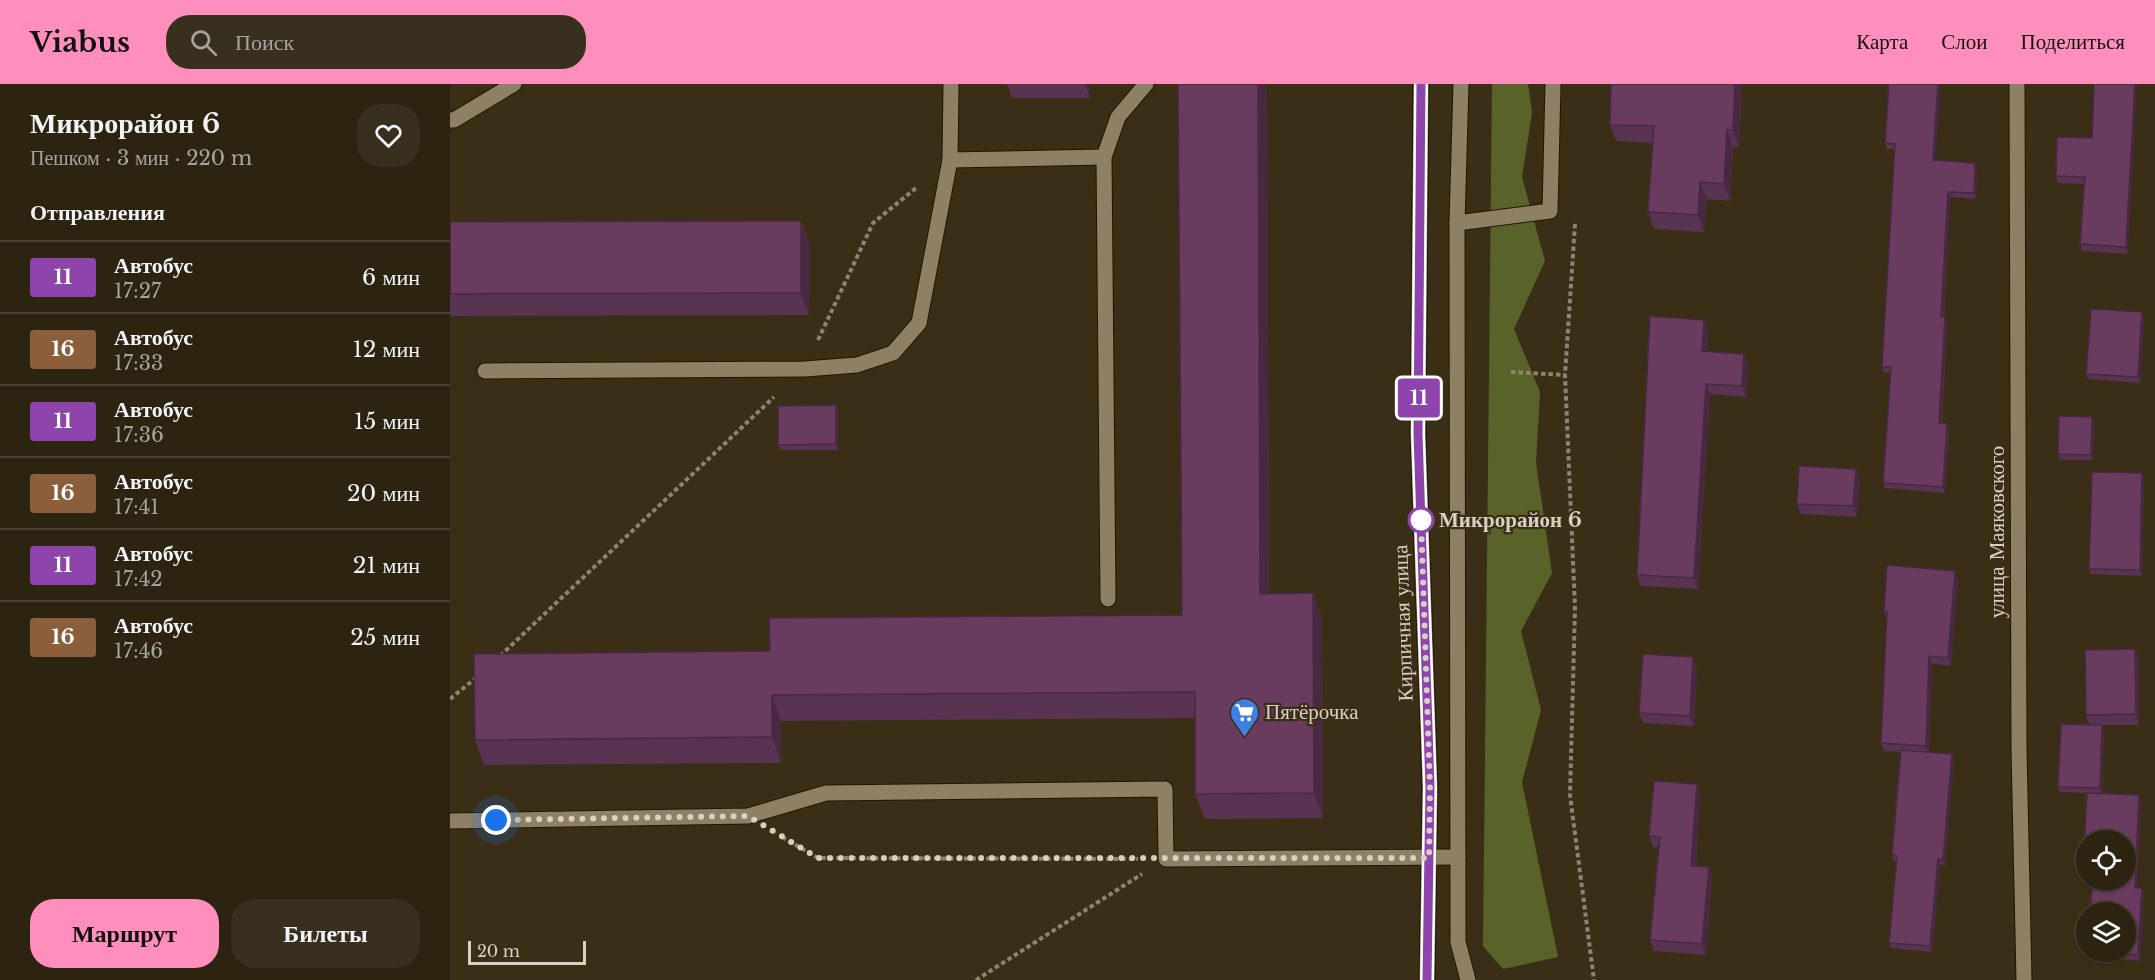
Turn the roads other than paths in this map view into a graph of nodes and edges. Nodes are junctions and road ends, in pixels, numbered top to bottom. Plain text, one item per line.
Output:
1 (514, 84) edge
2 (951, 84) edge
3 (1146, 84) edge
4 (1421, 84) edge
5 (1461, 84) edge
6 (1553, 84) edge
7 (2017, 84) edge
8 (450, 120) edge
9 (1104, 157) junction
10 (950, 160) junction
11 (1457, 223) junction
12 (486, 371) dead end
13 (1108, 599) dead end
14 (450, 820) edge
15 (1458, 857) junction
16 (1429, 858) junction
17 (1427, 980) edge
18 (1468, 980) edge
19 (2024, 980) edge

1 - 8 street
2 - 10 street
3 - 9 street
4 - 16 street, Кирпичная улица
5 - 11 street
6 - 11 street
7 - 19 street, улица Маяковского
9 - 10 street
9 - 13 street
10 - 12 street
11 - 15 street
14 - 16 street
15 - 16 street
15 - 18 street
16 - 17 street, Кирпичная улица

